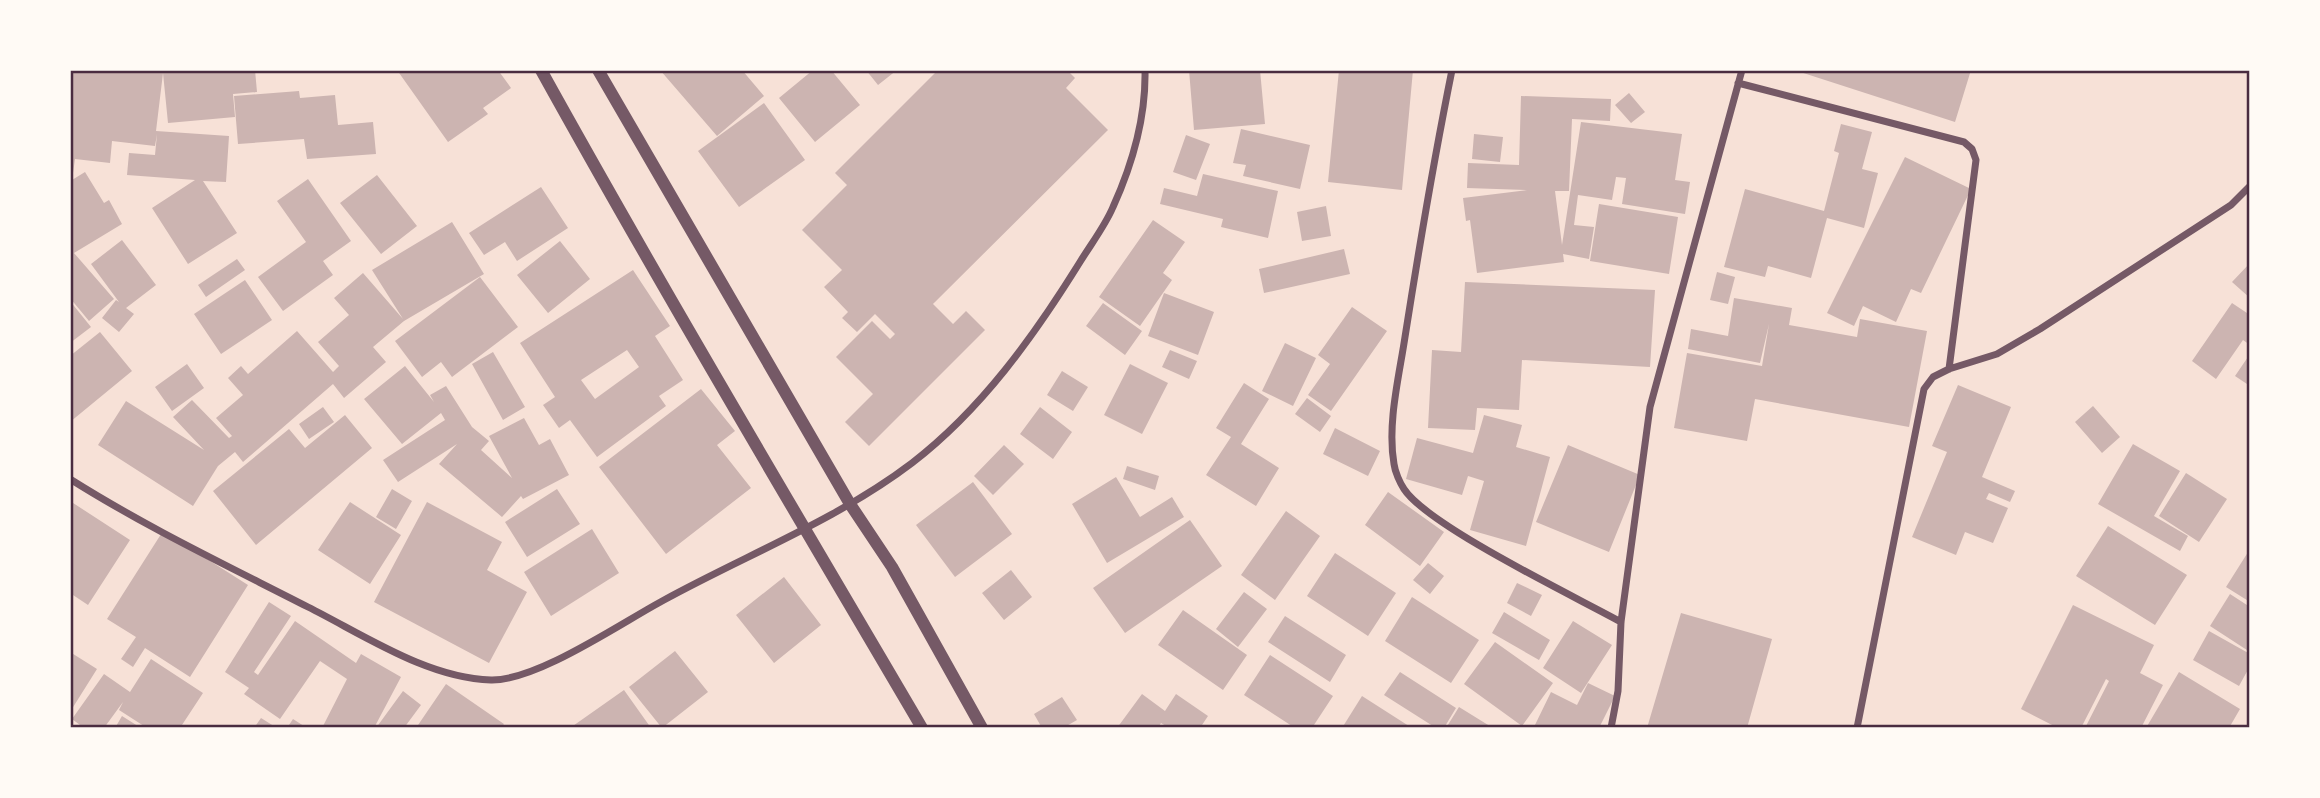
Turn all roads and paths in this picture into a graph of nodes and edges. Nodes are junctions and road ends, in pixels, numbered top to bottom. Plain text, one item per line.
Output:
1 (541, 70) edge
2 (598, 70) edge
3 (1145, 70) edge
4 (1452, 70) edge
5 (1742, 70) edge
6 (1738, 83) junction
7 (2250, 186) edge
8 (1949, 369) junction
9 (70, 479) edge
10 (850, 504) junction
11 (803, 528) junction
12 (1621, 622) junction
13 (922, 728) edge
14 (982, 728) edge
15 (1611, 728) edge
16 (1857, 728) edge

1 - 11 street
2 - 10 street
3 - 10 street
4 - 12 street
5 - 6 street
6 - 8 street
6 - 12 street
7 - 8 street
8 - 16 street
9 - 11 street
10 - 11 street
10 - 14 street
11 - 13 street
12 - 15 street

